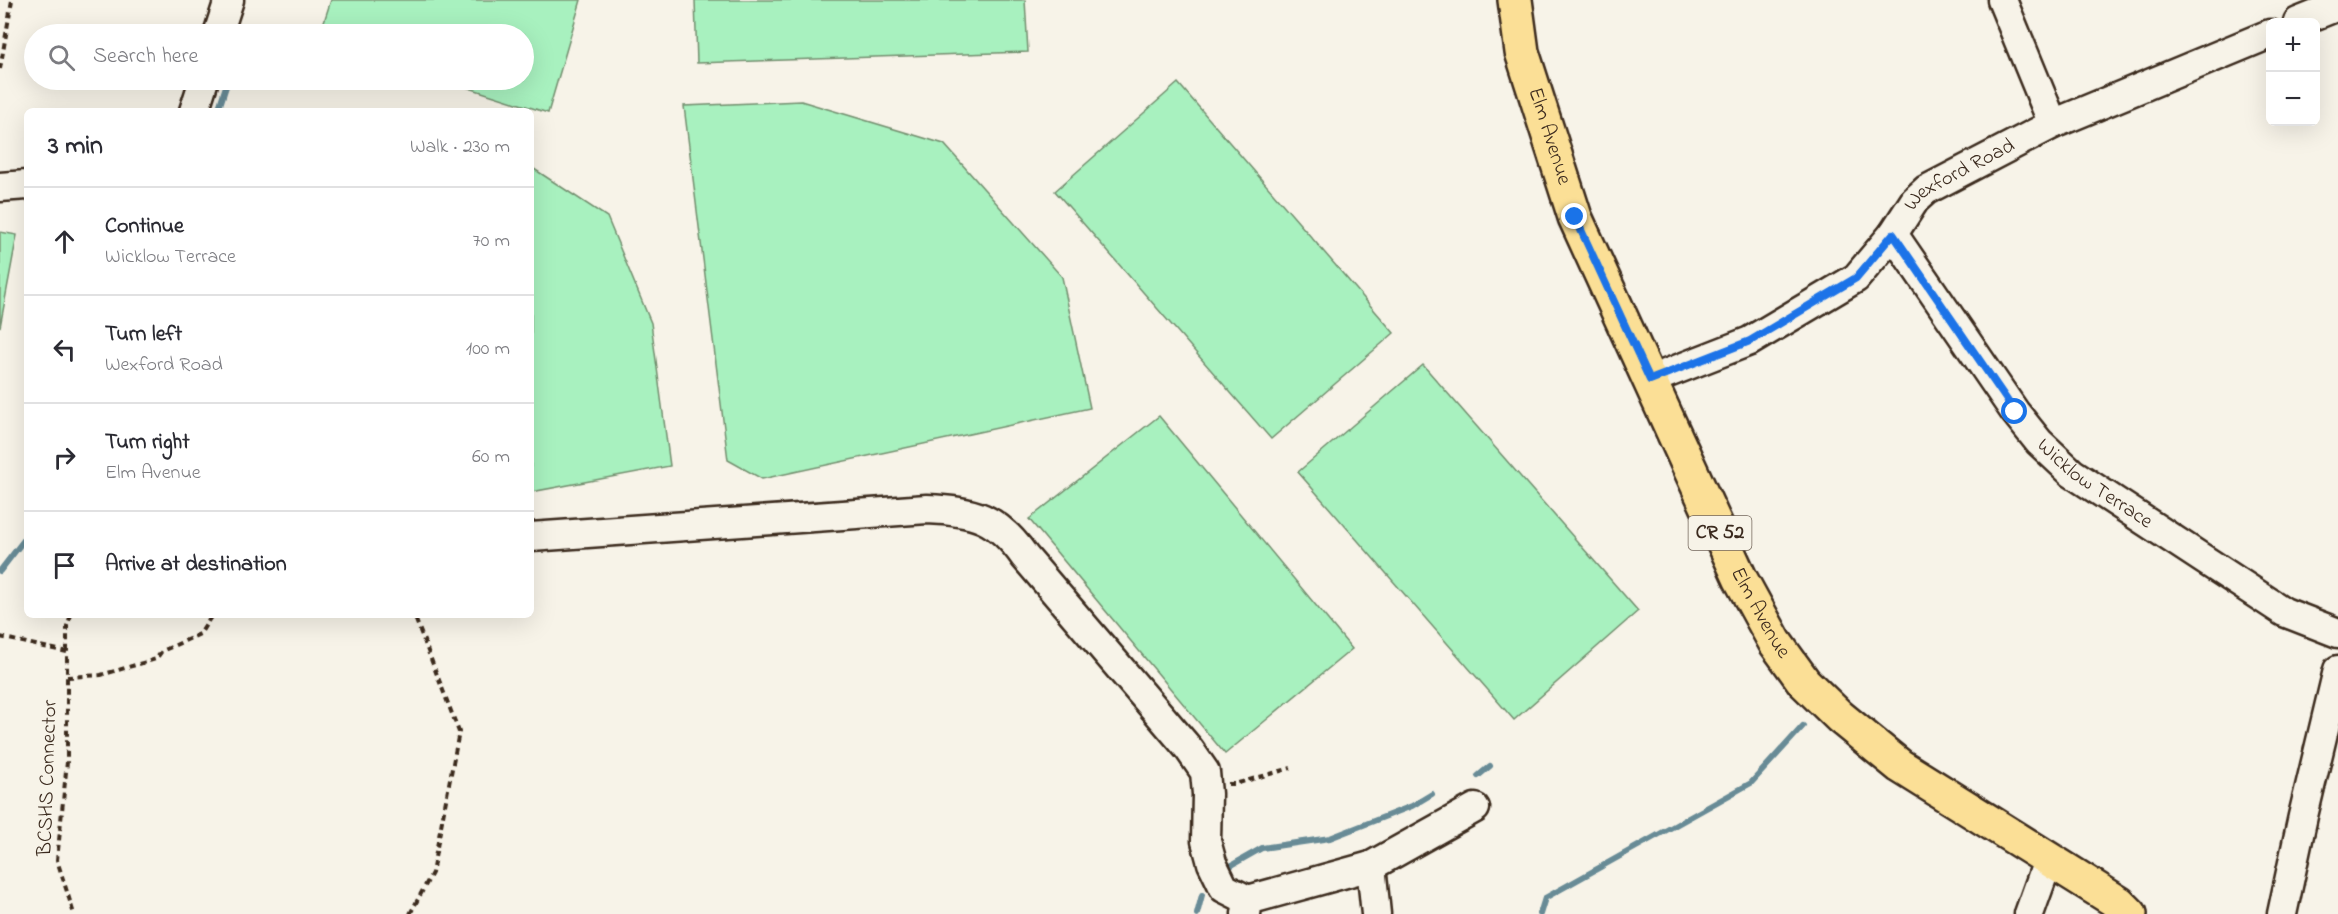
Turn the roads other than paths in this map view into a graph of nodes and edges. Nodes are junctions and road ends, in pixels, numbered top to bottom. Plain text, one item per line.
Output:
1 (229, 0) edge
2 (1515, 0) edge
3 (2002, 0) edge
4 (2338, 6) edge
5 (2308, 18) edge
6 (221, 24) edge
7 (2266, 36) edge
8 (201, 90) edge
9 (195, 108) edge
10 (2053, 124) junction
11 (24, 184) edge
12 (0, 187) edge
13 (1893, 234) junction
14 (1650, 380) junction
15 (534, 537) edge
16 (2338, 633) edge
17 (2338, 670) edge
18 (2332, 728) edge
19 (1475, 807) dead end
20 (2049, 858) junction
21 (1371, 866) junction
22 (1247, 907) edge
23 (1376, 914) edge
24 (2029, 914) edge
25 (2130, 914) edge
26 (2282, 914) edge

1 - 6 street
2 - 14 main road, Elm Avenue / CR 52
3 - 10 street
4 - 5 street
7 - 10 street, Wexford Road
8 - 9 street
10 - 13 street, Wexford Road
11 - 12 street
13 - 14 street, Wexford Road
13 - 16 street, Wicklow Terrace
14 - 20 main road, Elm Avenue / CR 52
15 - 22 street
17 - 18 street
18 - 26 street
19 - 21 street
20 - 24 street
20 - 25 main road, Elm Avenue / CR 52
21 - 22 street
21 - 23 street

